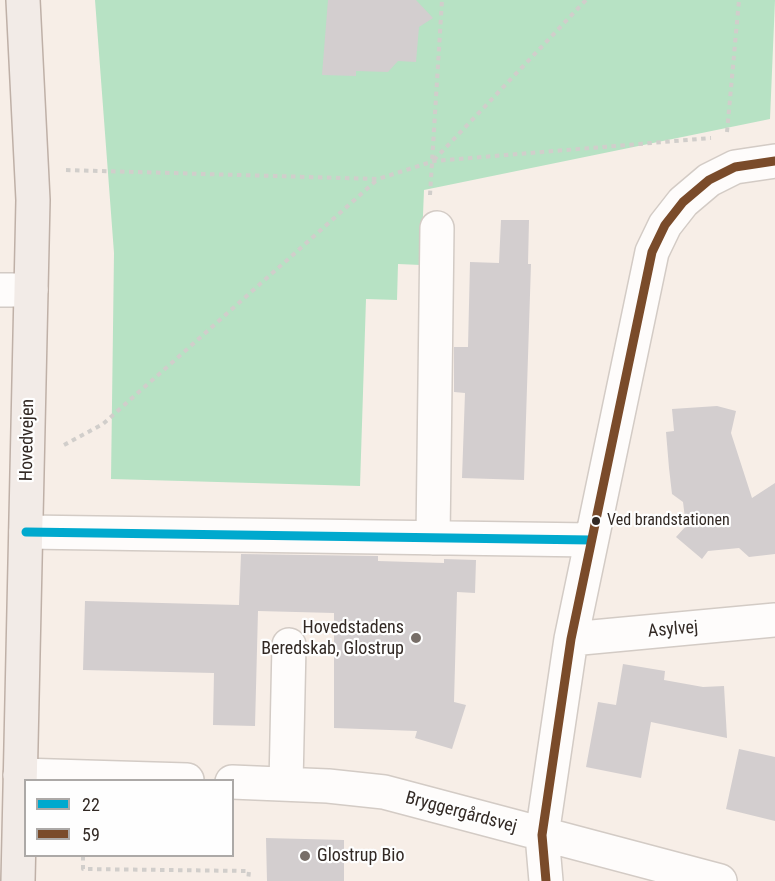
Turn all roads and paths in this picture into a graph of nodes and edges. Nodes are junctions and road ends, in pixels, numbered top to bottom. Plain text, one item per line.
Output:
1 (23, 0) edge
2 (442, 0) edge
3 (586, 0) edge
4 (739, 0) edge
5 (731, 152) junction
6 (434, 161) junction
7 (775, 161) edge
8 (32, 170) junction
9 (378, 179) junction
10 (437, 228) joint
11 (16, 290) edge
12 (27, 465) junction
13 (26, 532) junction
14 (433, 538) junction
15 (591, 540) junction
16 (775, 620) edge
17 (571, 639) junction
18 (289, 645) dead end
19 (20, 775) junction
20 (154, 779) edge
21 (234, 782) edge
22 (286, 784) junction
23 (542, 835) junction
24 (83, 857) edge
25 (18, 881) edge
26 (248, 881) edge
27 (546, 881) edge
28 (720, 881) edge

1 - 8 main road, Hovedvejen
2 - 6 path
3 - 6 path
4 - 5 path
5 - 6 path
5 - 7 street
5 - 15 street
6 - 9 path
6 - 10 path
8 - 9 path
8 - 11 main road, Hovedvejen
9 - 12 path
10 - 14 street
11 - 12 main road, Hovedvejen
12 - 13 main road, Hovedvejen
13 - 14 street
13 - 19 main road, Hovedvejen
14 - 15 street
15 - 17 street
16 - 17 street, Asylvej
17 - 23 street
18 - 22 street
19 - 20 street
19 - 25 main road, Hovedvejen
21 - 22 street, Bryggergårdsvej
22 - 23 street, Bryggergårdsvej
23 - 27 street
23 - 28 street, Bryggergårdsvej
24 - 26 path

